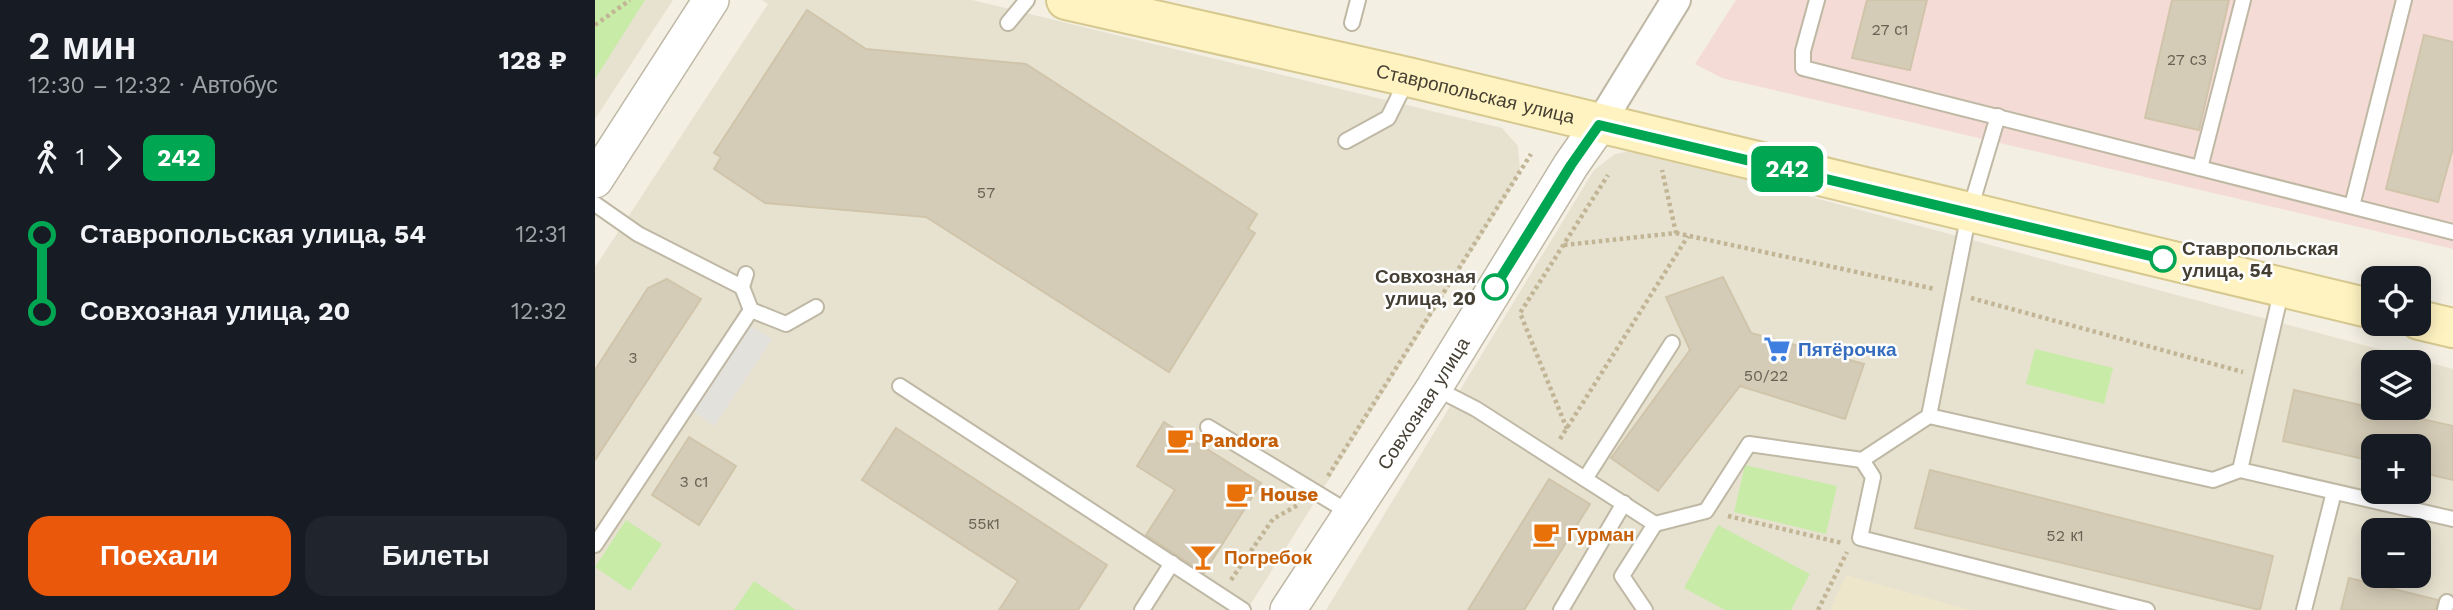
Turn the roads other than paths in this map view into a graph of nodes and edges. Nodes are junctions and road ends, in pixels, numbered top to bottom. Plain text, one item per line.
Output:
1 (711, 0) edge
2 (1027, 0) edge
3 (1066, 0) edge
4 (1358, 0) edge
5 (1676, 0) edge
6 (1817, 0) edge
7 (2243, 0) edge
8 (2404, 0) edge
9 (1008, 23) dead end
10 (1352, 23) dead end
11 (1408, 77) junction
12 (1998, 116) junction
13 (1599, 125) junction
14 (1346, 141) dead end
15 (2200, 168) junction
16 (595, 180) edge
17 (595, 204) edge
18 (2352, 206) junction
19 (1969, 213) junction
20 (2453, 232) edge
21 (2282, 287) junction
22 (2361, 306) edge
23 (816, 307) dead end
24 (751, 310) junction
25 (2431, 323) edge
26 (2453, 328) edge
27 (1672, 343) dead end
28 (899, 386) dead end
29 (1434, 388) junction
30 (1929, 416) junction
31 (1208, 427) dead end
32 (1862, 460) junction
33 (2240, 470) junction
34 (1585, 479) junction
35 (2334, 492) junction
36 (1624, 503) junction
37 (1350, 513) junction
38 (2453, 519) edge
39 (1655, 524) junction
40 (595, 545) edge
41 (1172, 563) junction
42 (1142, 610) edge
43 (1243, 610) edge
44 (1288, 610) edge
45 (1561, 610) edge
46 (1645, 610) edge
47 (2147, 610) edge
48 (2304, 610) edge

1 - 16 street
2 - 9 lane
3 - 11 main road, Ставропольская улица
4 - 10 lane
5 - 13 street
6 - 12 lane
7 - 15 lane
8 - 18 lane
11 - 13 main road, Ставропольская улица
11 - 14 lane
12 - 15 lane
12 - 19 lane
13 - 19 main road, Ставропольская улица
13 - 29 street, Совхозная улица
15 - 18 lane
17 - 24 lane
18 - 20 lane
19 - 21 main road, Ставропольская улица
19 - 30 lane
21 - 22 main road, Ставропольская улица
21 - 33 lane
23 - 24 lane
24 - 40 lane
25 - 26 main road
27 - 34 lane
28 - 41 lane
29 - 34 lane
29 - 37 street, Совхозная улица
30 - 32 lane
30 - 33 lane
31 - 37 lane
32 - 39 lane
32 - 47 lane
33 - 35 lane
34 - 36 lane
35 - 38 lane
35 - 48 lane
36 - 39 lane
36 - 45 lane
37 - 44 street, Совхозная улица
39 - 46 lane
41 - 42 lane
41 - 43 lane

